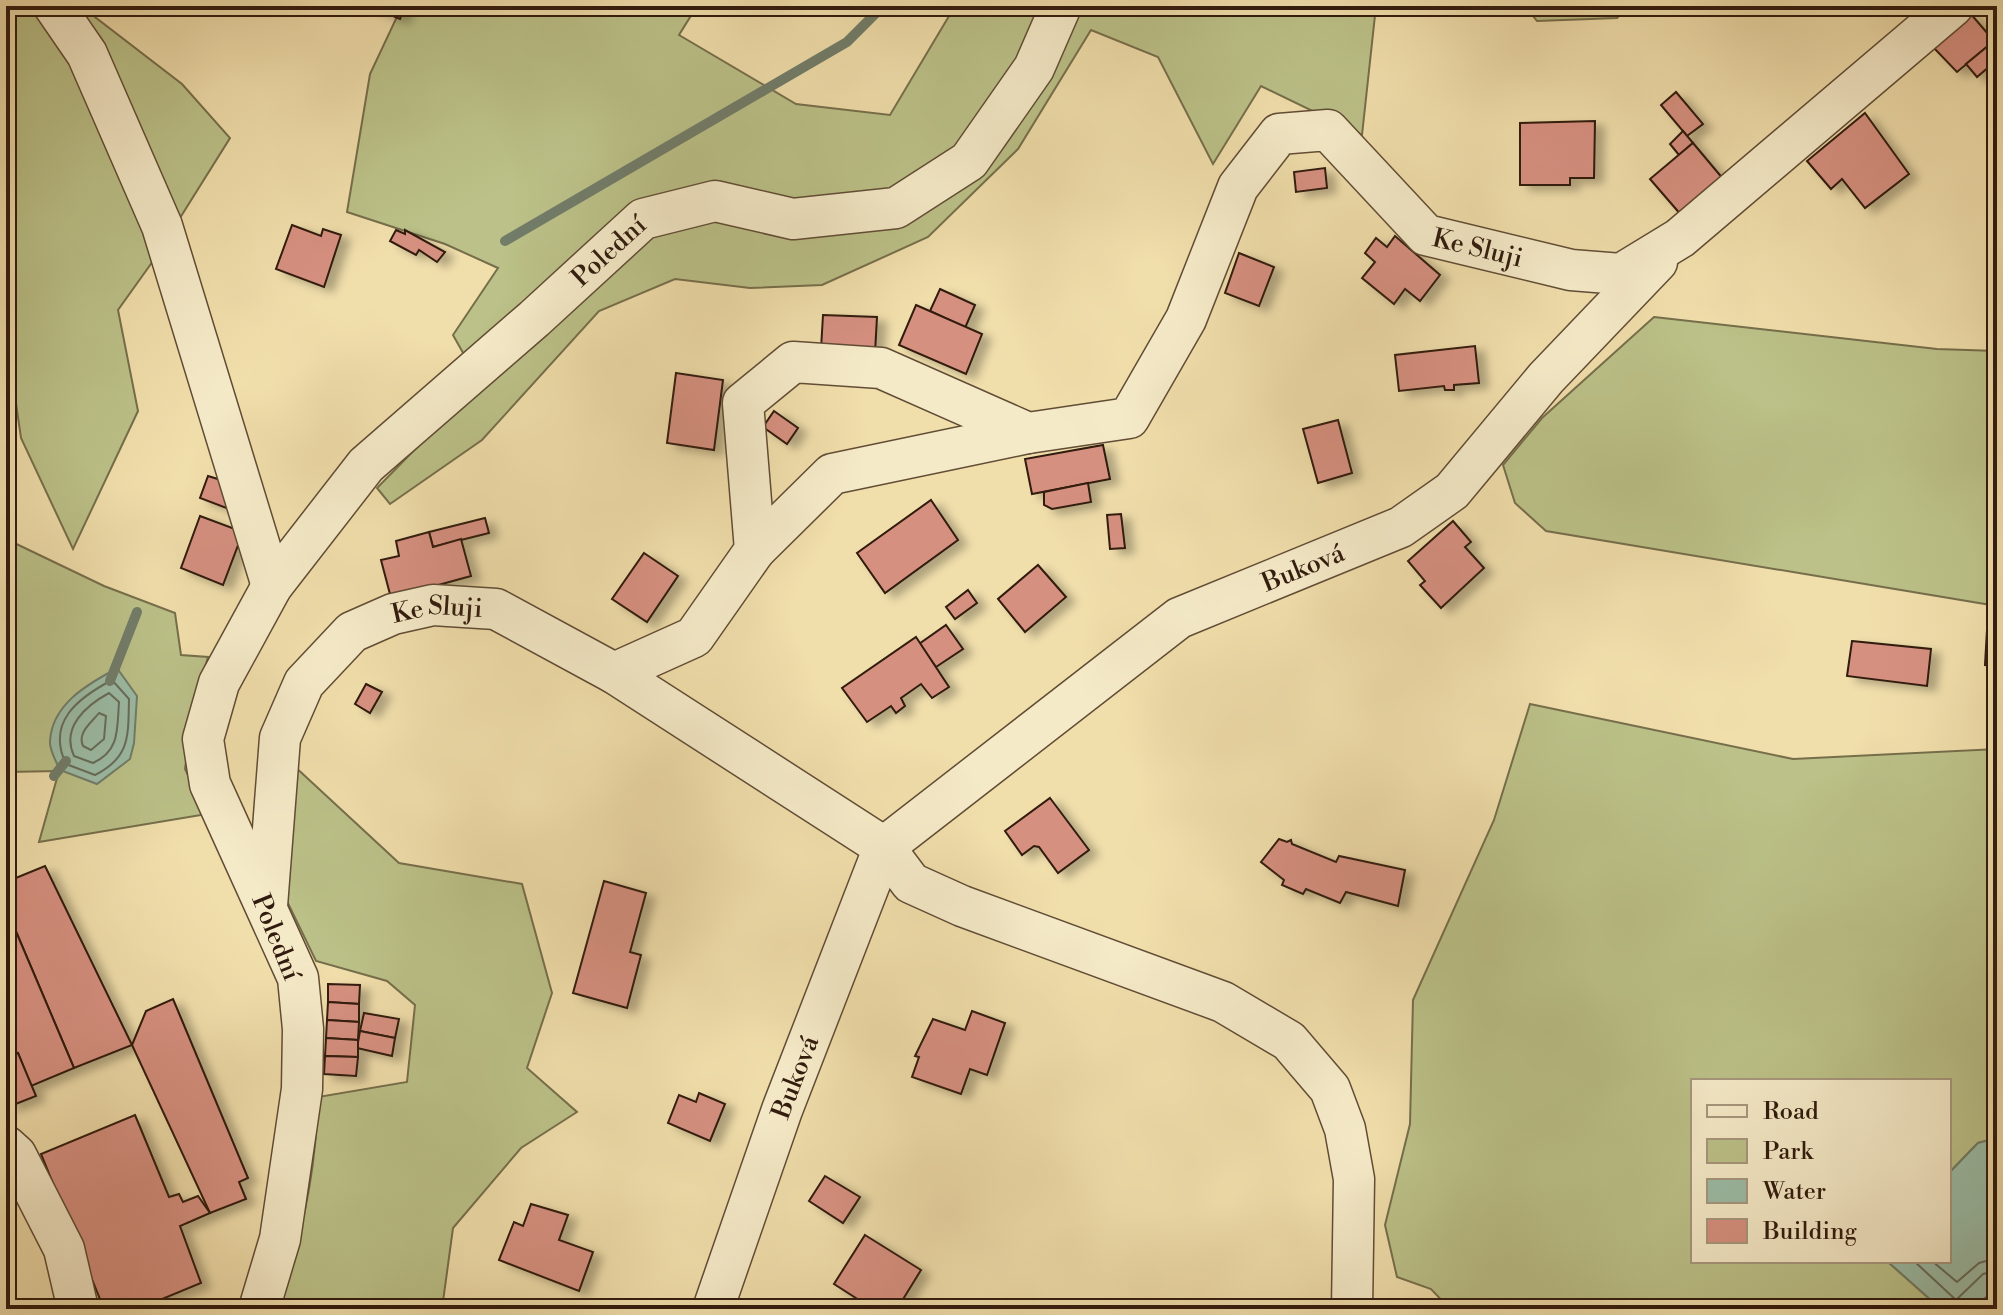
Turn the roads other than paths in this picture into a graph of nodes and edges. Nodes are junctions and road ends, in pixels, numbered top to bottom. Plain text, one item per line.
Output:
1 (54, 6) edge
2 (1061, 6) edge
3 (1953, 6) edge
4 (1680, 238) junction
5 (1028, 433) junction
6 (755, 550) junction
7 (272, 586) junction
8 (614, 673) junction
9 (884, 847) junction
10 (267, 906) junction
11 (6, 1146) edge
12 (78, 1309) edge
13 (259, 1309) edge
14 (713, 1309) edge
15 (1352, 1309) edge

1 - 7 street
2 - 7 street, Polední
3 - 4 street, Ke Sluji
4 - 5 street, Ke Sluji
4 - 9 street, Buková
5 - 6 street, Ke Sluji
5 - 6 street
6 - 8 street, Ke Sluji
7 - 10 street, Polední
8 - 9 street
8 - 10 street, Ke Sluji
9 - 14 street, Buková
9 - 15 street
10 - 13 street, Polední
11 - 12 street

